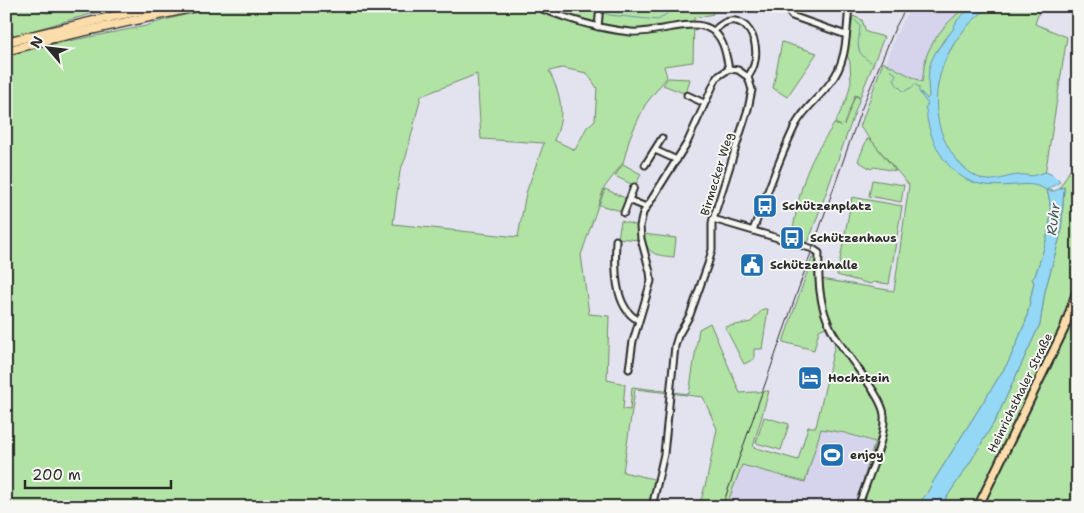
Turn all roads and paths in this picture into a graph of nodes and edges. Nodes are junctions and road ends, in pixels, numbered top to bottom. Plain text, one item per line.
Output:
1 (164, 6) edge
2 (200, 6) edge
3 (534, 6) edge
4 (600, 6) edge
5 (849, 6) edge
6 (787, 9) dead end
7 (598, 27) junction
8 (714, 31) junction
9 (846, 35) junction
10 (6, 42) edge
11 (6, 51) edge
12 (728, 69) junction
13 (748, 77) junction
14 (687, 95) dead end
15 (704, 103) junction
16 (662, 138) dead end
17 (655, 150) junction
18 (677, 160) junction
19 (645, 165) dead end
20 (634, 186) dead end
21 (629, 200) junction
22 (646, 207) junction
23 (624, 213) dead end
24 (713, 219) junction
25 (754, 230) junction
26 (616, 240) dead end
27 (1078, 288) edge
28 (638, 320) junction
29 (629, 369) dead end
30 (652, 507) edge
31 (858, 507) edge
32 (978, 507) edge

1 - 10 highway
2 - 11 highway
3 - 7 street
4 - 7 street
5 - 9 street
6 - 9 street
7 - 8 street
8 - 12 street
8 - 13 street, Birmecker Weg
9 - 25 street
12 - 13 street
12 - 15 street
13 - 24 street, Birmecker Weg
14 - 15 street
15 - 18 street
16 - 17 street
17 - 18 street
17 - 19 street
18 - 22 street
20 - 21 street
21 - 22 street
21 - 23 street
22 - 28 street
24 - 25 street
24 - 30 street, Birmecker Weg
25 - 31 street
26 - 28 street
27 - 32 main road, Heinrichsthaler Straße
28 - 29 street

